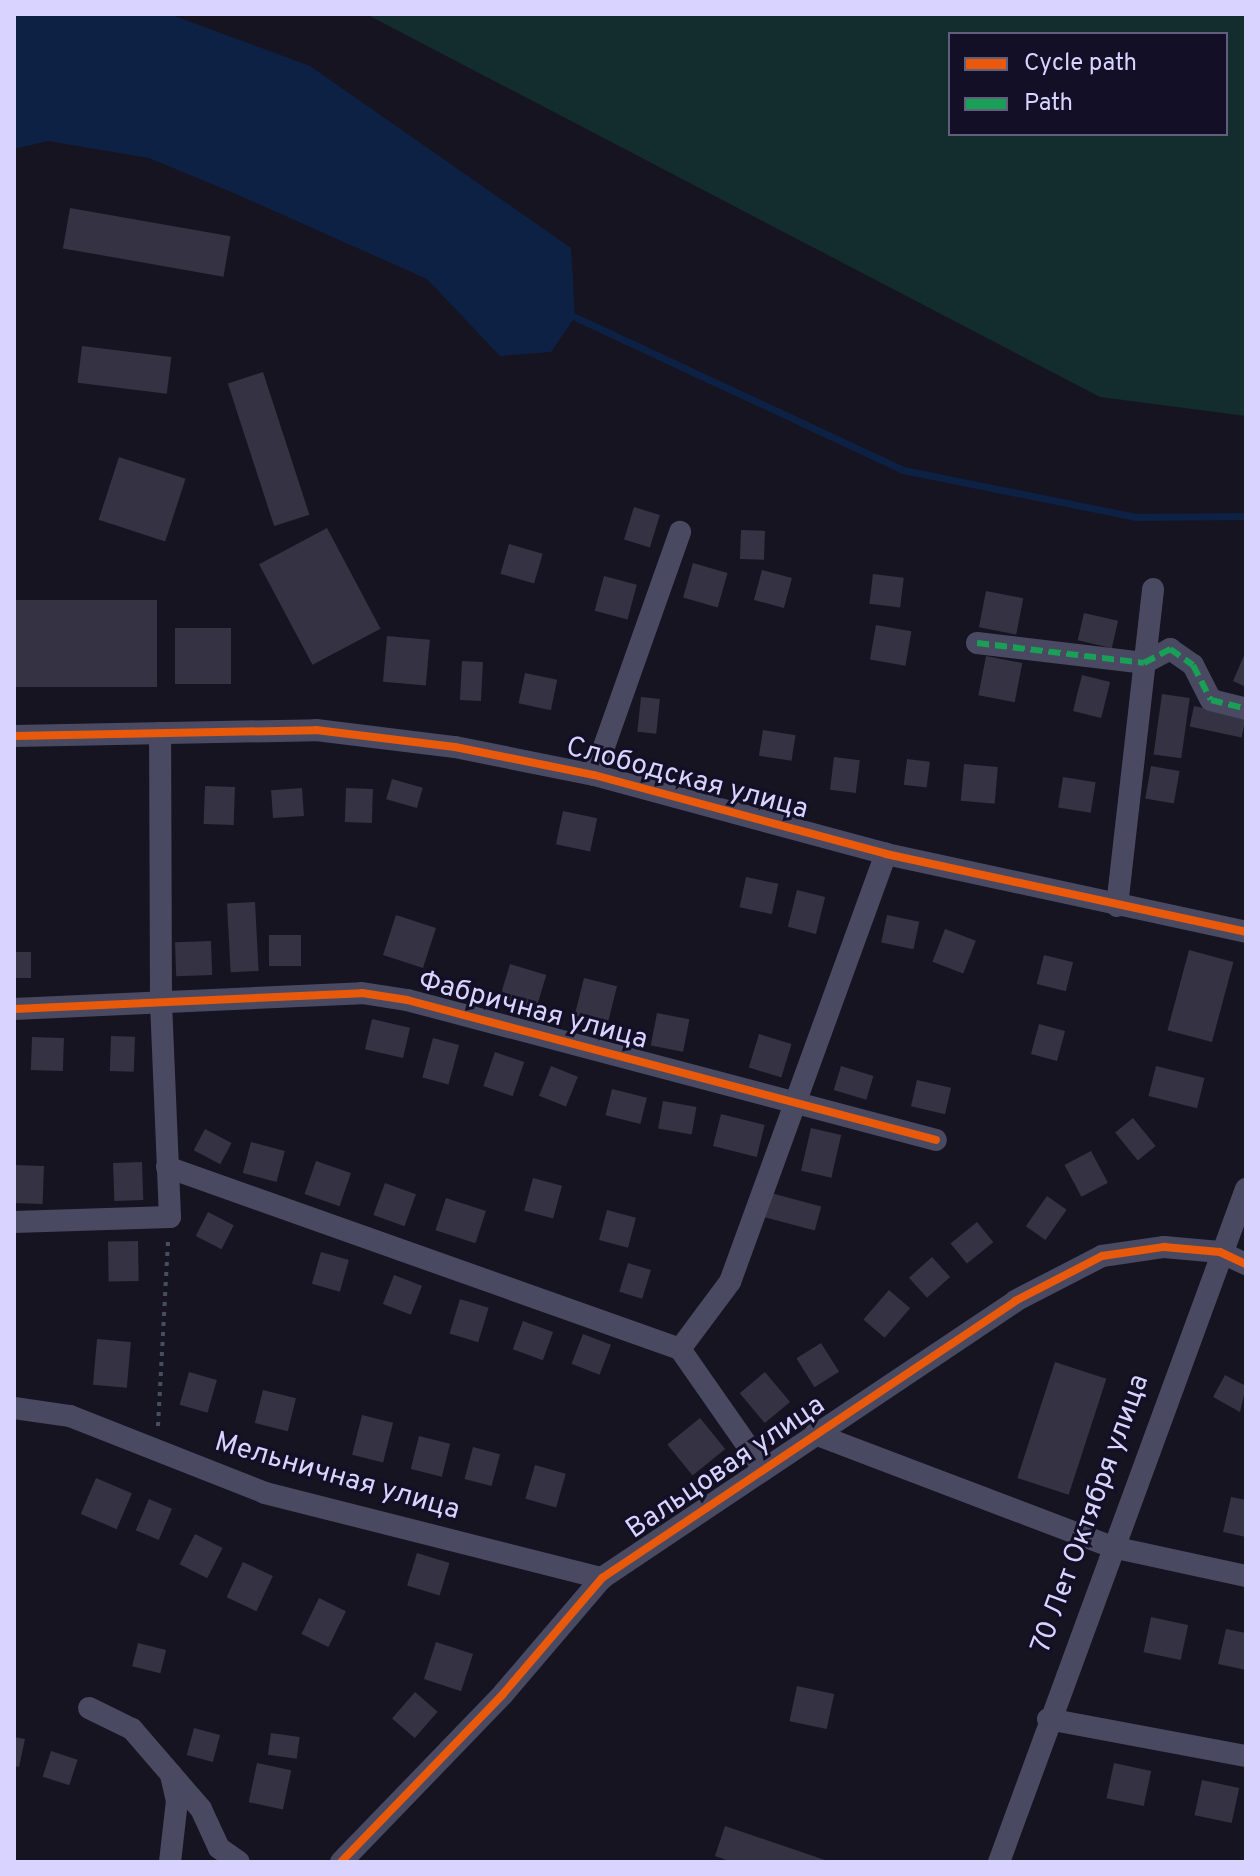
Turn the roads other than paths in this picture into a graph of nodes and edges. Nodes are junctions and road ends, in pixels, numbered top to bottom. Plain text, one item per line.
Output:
1 (680, 532) dead end
2 (1153, 589) dead end
3 (977, 643) dead end
4 (1144, 663) junction
5 (1246, 709) edge
6 (160, 733) junction
7 (14, 736) edge
8 (594, 775) junction
9 (886, 854) junction
10 (1117, 906) junction
11 (1246, 932) edge
12 (161, 999) junction
13 (14, 1009) edge
14 (798, 1103) junction
15 (936, 1140) dead end
16 (167, 1167) junction
17 (1246, 1189) edge
18 (14, 1222) edge
19 (1220, 1252) junction
20 (1246, 1264) edge
21 (680, 1349) junction
22 (14, 1408) edge
23 (815, 1434) junction
24 (763, 1468) junction
25 (1112, 1547) junction
26 (1246, 1576) edge
27 (602, 1578) junction
28 (89, 1708) dead end
29 (1048, 1719) junction
30 (1246, 1756) edge
31 (171, 1772) junction
32 (170, 1862) edge
33 (239, 1862) edge
34 (341, 1862) edge
35 (999, 1862) edge

1 - 8 street
2 - 4 street
3 - 4 street
4 - 5 street
4 - 10 street
6 - 7 street, Слободская улица
6 - 8 street, Слободская улица
6 - 12 street
8 - 9 street, Слободская улица
9 - 10 street, Слободская улица
9 - 14 street
10 - 11 street, Слободская улица
12 - 13 street, Фабричная улица
12 - 14 street, Фабричная улица
12 - 16 street
14 - 15 street, Фабричная улица
14 - 21 street
16 - 18 street
16 - 21 street
17 - 19 street, 70 Лет Октября улица
19 - 20 street, Вальцовая улица
19 - 23 street, Вальцовая улица
19 - 25 street, 70 Лет Октября улица
21 - 24 street
22 - 27 street, Мельничная улица
23 - 24 street, Вальцовая улица
23 - 25 street
24 - 27 street, Вальцовая улица
25 - 26 street
25 - 29 street, 70 Лет Октября улица
27 - 34 street, Вальцовая улица
28 - 31 street
29 - 30 street
29 - 35 street, 70 Лет Октября улица
31 - 32 street
31 - 33 street

